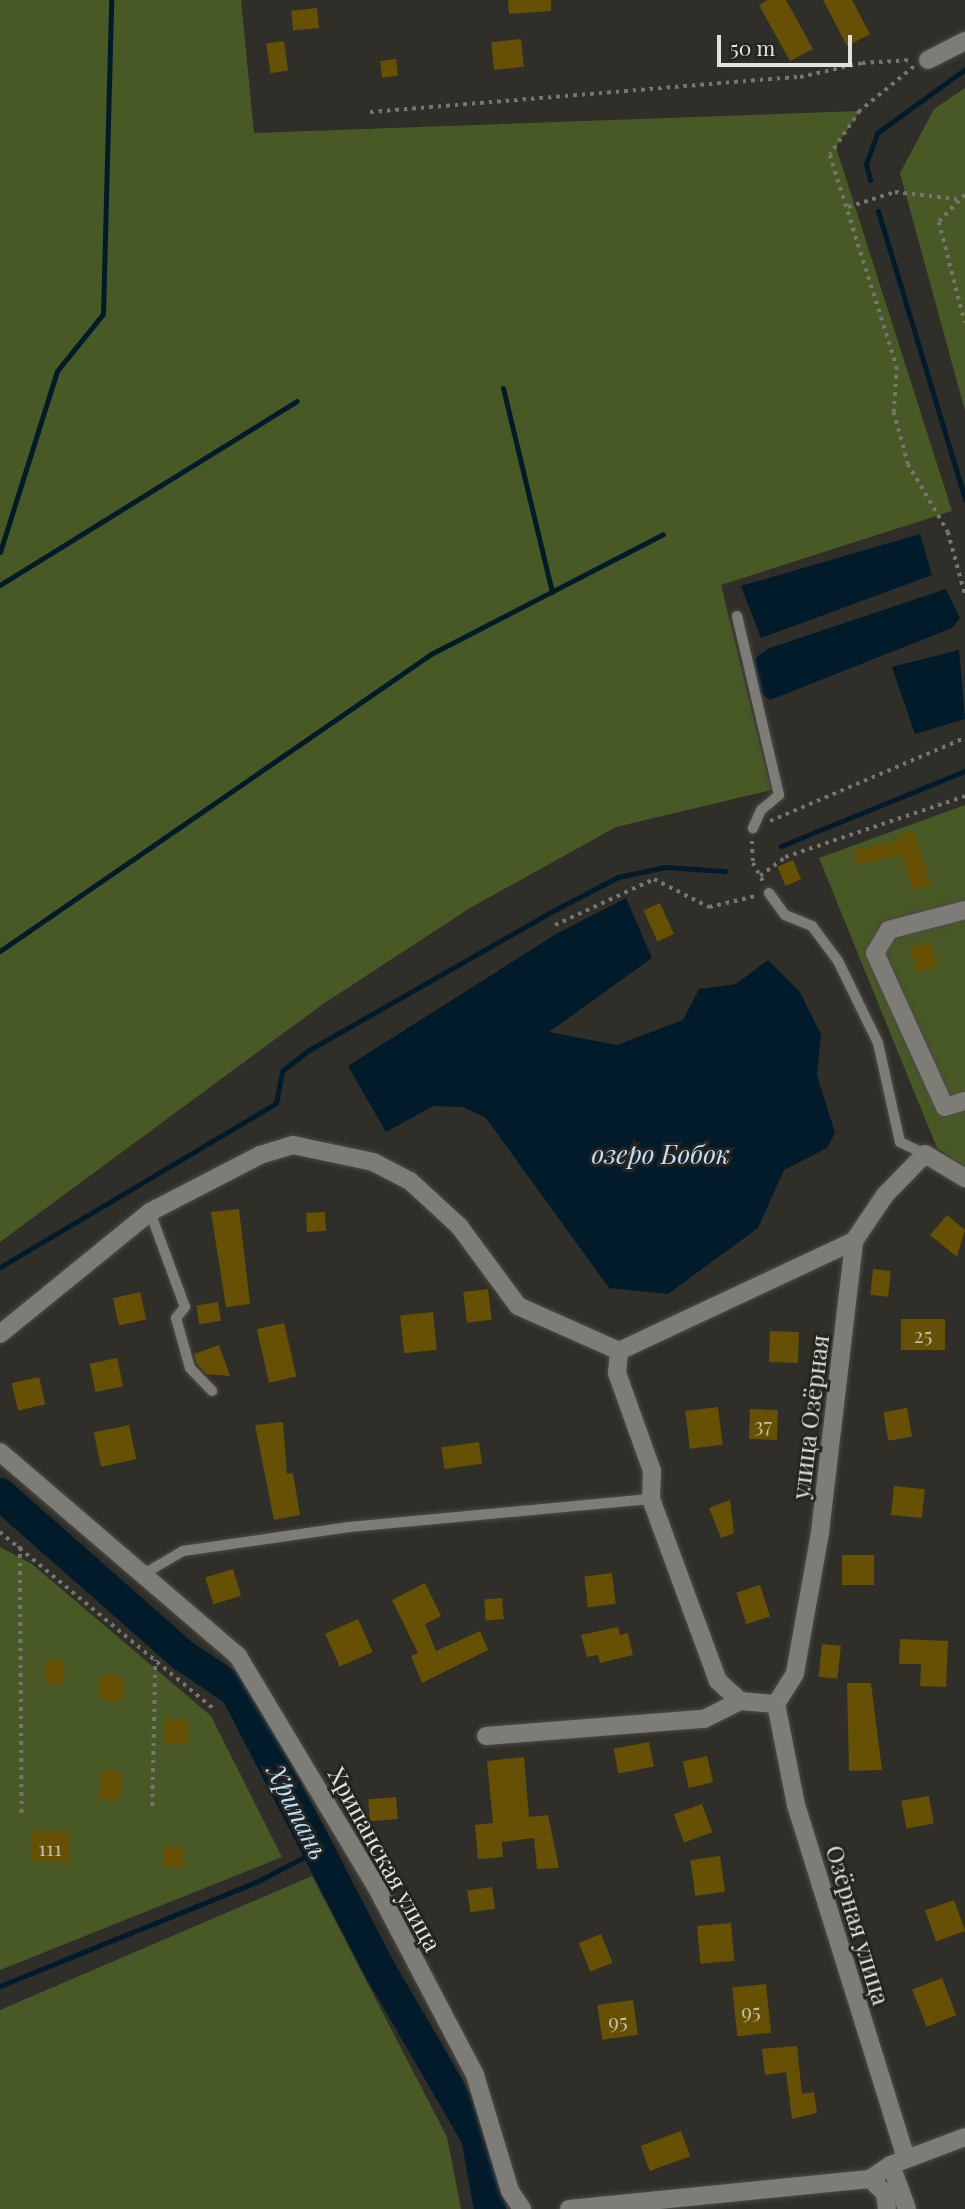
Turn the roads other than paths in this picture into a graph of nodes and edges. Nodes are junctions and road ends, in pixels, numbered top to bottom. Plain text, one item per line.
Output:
1 (965, 41) edge
2 (928, 60) road end
3 (737, 616) dead end
4 (753, 828) road end
5 (769, 893) road end
6 (965, 910) edge
7 (965, 1101) edge
8 (925, 1154) junction
9 (965, 1178) edge
10 (150, 1212) junction
11 (854, 1241) junction
12 (0, 1334) edge
13 (619, 1351) junction
14 (212, 1391) dead end
15 (0, 1452) edge
16 (651, 1499) junction
17 (142, 1575) junction
18 (740, 1700) junction
19 (776, 1704) junction
20 (486, 1736) dead end
21 (965, 2137) edge
22 (898, 2161) junction
23 (870, 2179) junction
24 (522, 2209) edge
25 (569, 2209) edge
26 (887, 2209) edge
27 (907, 2209) edge

1 - 2 street
3 - 4 lane
5 - 8 lane
6 - 7 street
8 - 9 street
8 - 11 street, улица Озёрная
10 - 12 street
10 - 13 street
10 - 14 lane
11 - 13 street
11 - 19 street, улица Озёрная
13 - 16 street
15 - 17 street, Хрипанская улица
16 - 17 lane
16 - 18 street
17 - 24 street, Хрипанская улица
18 - 19 street
18 - 20 street
19 - 22 street, Озёрная улица
21 - 22 street
22 - 23 street
22 - 27 street, Озёрная улица
23 - 25 street
23 - 26 street

